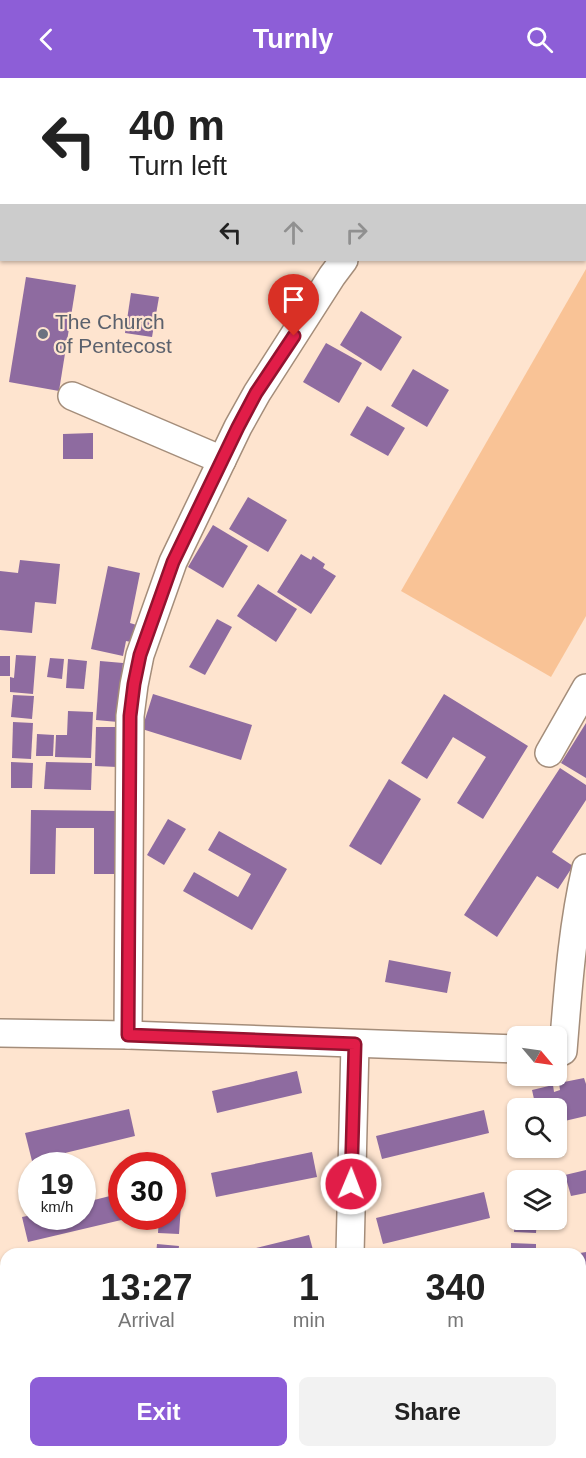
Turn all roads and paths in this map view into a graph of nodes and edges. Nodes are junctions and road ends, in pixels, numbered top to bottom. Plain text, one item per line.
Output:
1 (343, 261) edge
2 (72, 396) dead end
3 (222, 460) junction
4 (586, 688) edge
5 (549, 753) dead end
6 (586, 868) edge
7 (0, 1033) edge
8 (128, 1035) junction
9 (355, 1044) junction
10 (507, 1049) edge
11 (569, 1051) edge
12 (350, 1248) edge

1 - 3 street
2 - 3 street
3 - 8 street
4 - 5 street
6 - 11 street
7 - 8 street
8 - 9 street
9 - 10 street
9 - 12 street

